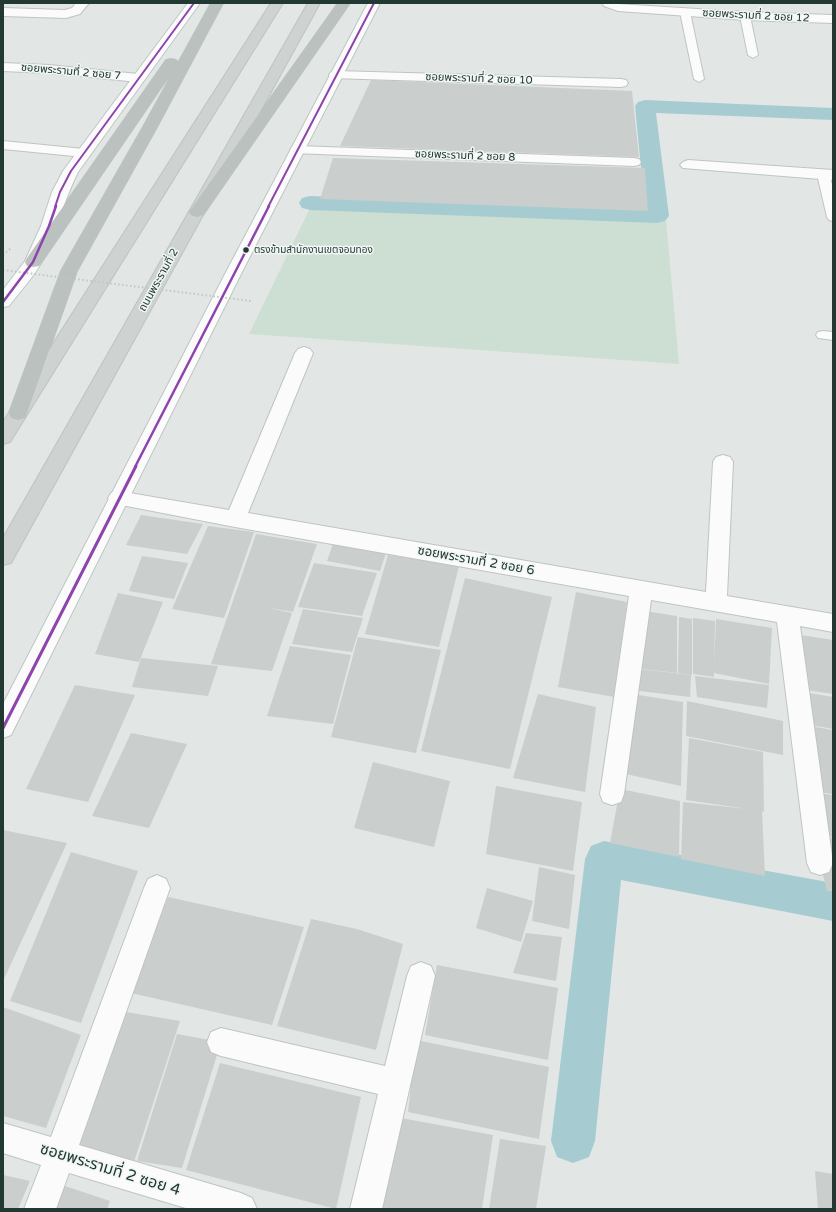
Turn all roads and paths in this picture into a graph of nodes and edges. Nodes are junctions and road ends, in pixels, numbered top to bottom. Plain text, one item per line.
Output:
1 (83, 3) edge
2 (193, 3) edge
3 (213, 3) edge
4 (217, 3) edge
5 (277, 3) edge
6 (314, 3) edge
7 (344, 3) edge
8 (374, 3) edge
9 (615, 4) edge
10 (711, 8) edge
11 (3, 12) edge
12 (685, 12) junction
13 (745, 16) junction
14 (833, 19) edge
15 (753, 55) dead end
16 (3, 68) edge
17 (336, 75) junction
18 (138, 78) junction
19 (699, 79) dead end
20 (621, 83) dead end
21 (3, 145) edge
22 (297, 150) junction
23 (84, 153) junction
24 (634, 162) dead end
25 (688, 166) dead end
26 (828, 175) edge
27 (197, 212) junction
28 (833, 217) edge
29 (11, 248) dead end
30 (3, 255) edge
31 (33, 262) junction
32 (3, 270) edge
33 (251, 300) dead end
34 (3, 302) edge
35 (304, 353) dead end
36 (18, 413) junction
37 (3, 437) edge
38 (723, 462) dead end
39 (118, 498) junction
40 (235, 519) junction
41 (3, 557) edge
42 (641, 590) junction
43 (716, 602) junction
44 (788, 615) junction
45 (833, 623) edge
46 (3, 728) edge
47 (612, 794) dead end
48 (820, 863) dead end
49 (157, 888) dead end
50 (421, 976) dead end
51 (221, 1042) dead end
52 (396, 1083) junction
53 (3, 1138) edge
54 (60, 1155) junction
55 (40, 1209) edge
56 (241, 1209) edge
57 (366, 1209) edge

1 - 11 street
2 - 18 street
3 - 31 highway
4 - 36 highway
5 - 36 main road
6 - 27 main road, ถนนพระรามที่ 2
7 - 27 highway
8 - 17 street
9 - 12 street, ซอยพระรามที่ 2 ซอย 12
10 - 12 street, ซอยพระรามที่ 2 ซอย 12
10 - 13 street, ซอยพระรามที่ 2 ซอย 12
12 - 19 lane
13 - 14 street, ซอยพระรามที่ 2 ซอย 12
13 - 15 lane
16 - 18 street, ซอยพระรามที่ 2 ซอย 7
17 - 20 street, ซอยพระรามที่ 2 ซอย 10
17 - 22 street
18 - 23 street
21 - 23 street
22 - 24 street, ซอยพระรามที่ 2 ซอย 8
22 - 39 street
23 - 31 street
25 - 26 street
26 - 28 lane
27 - 41 main road, ถนนพระรามที่ 2
29 - 30 path
31 - 34 street
32 - 33 path, bridge
35 - 40 street
36 - 37 main road
38 - 43 street
39 - 40 street, ซอยพระรามที่ 2 ซอย 6
39 - 46 street
40 - 42 street, ซอยพระรามที่ 2 ซอย 6
42 - 43 street, ซอยพระรามที่ 2 ซอย 6
42 - 47 street
43 - 44 street, ซอยพระรามที่ 2 ซอย 6
44 - 45 street, ซอยพระรามที่ 2 ซอย 6
44 - 48 street
49 - 54 street
50 - 52 street
51 - 52 street
52 - 57 street
53 - 54 street, ซอยพระรามที่ 2 ซอย 4
54 - 55 street
54 - 56 street, ซอยพระรามที่ 2 ซอย 4

